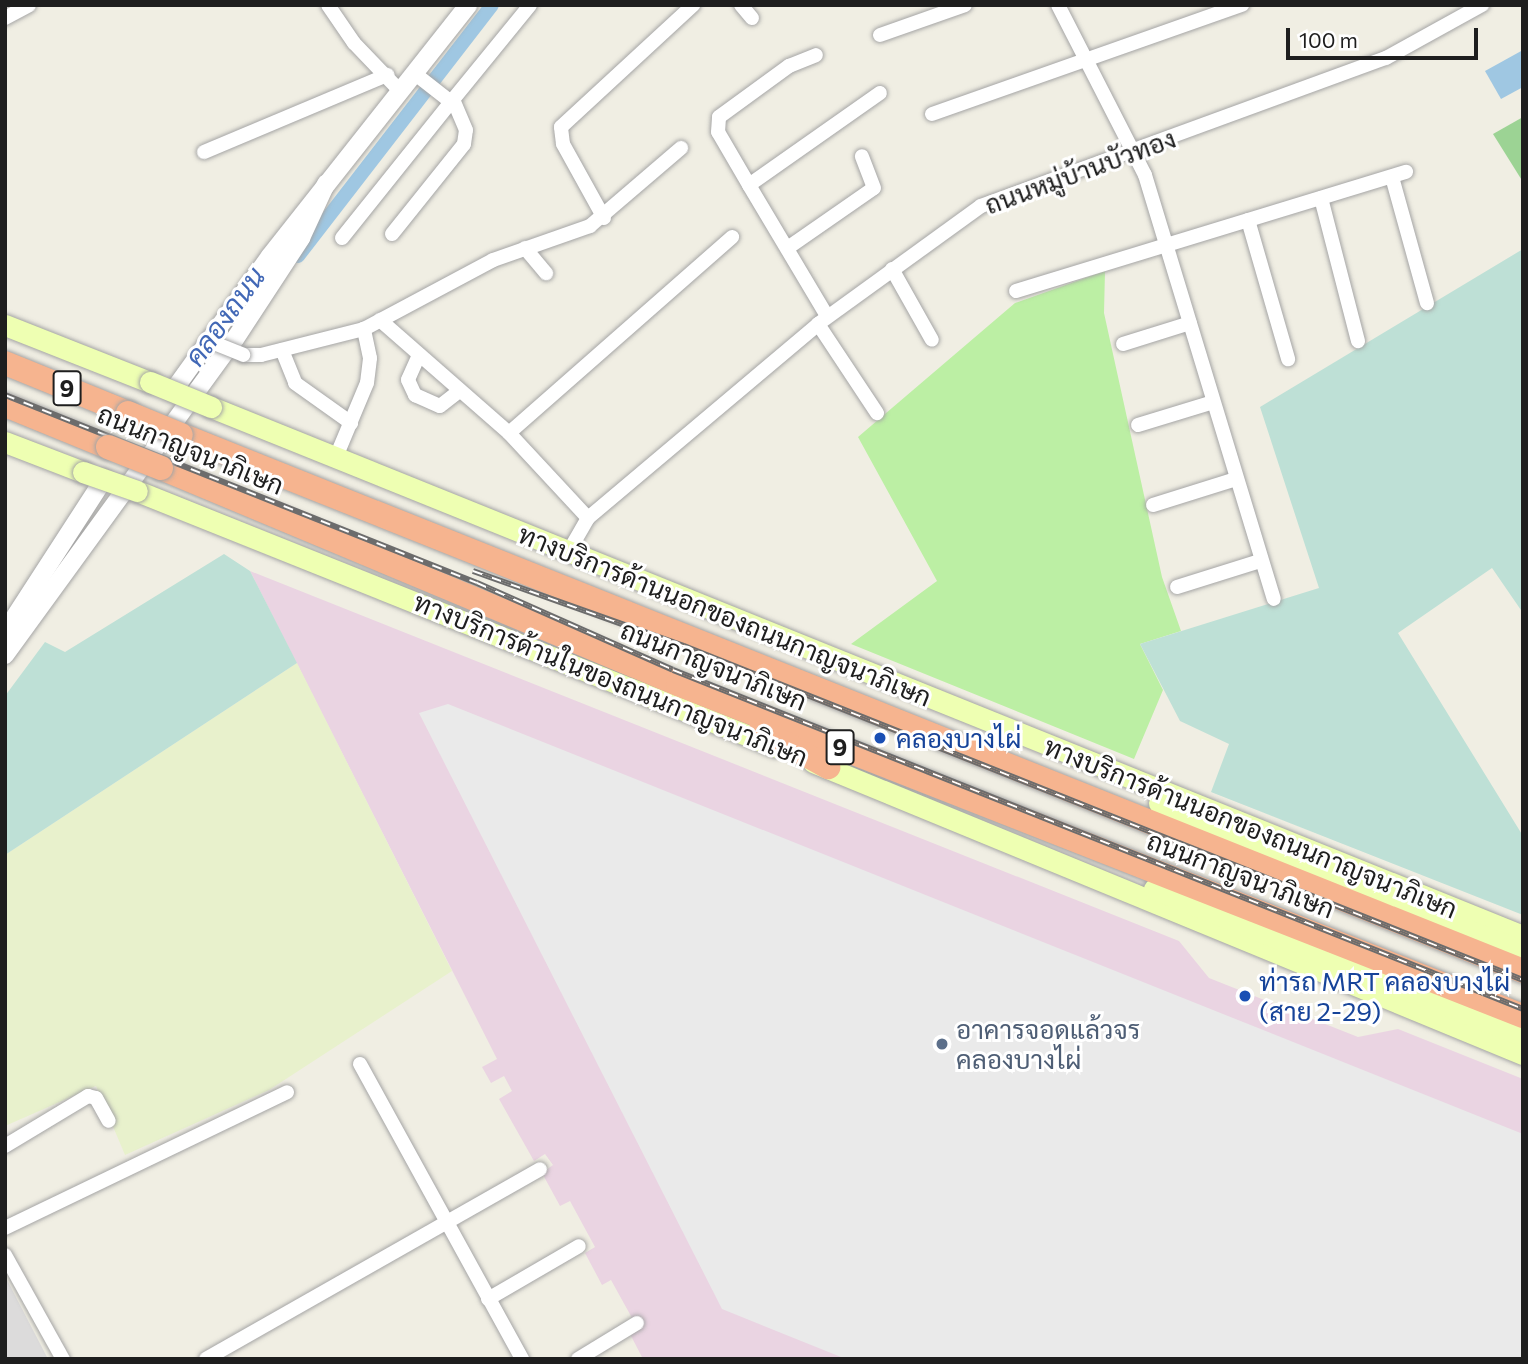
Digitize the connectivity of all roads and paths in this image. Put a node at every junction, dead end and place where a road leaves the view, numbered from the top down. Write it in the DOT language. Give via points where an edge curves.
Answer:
graph roads {
  1 [pos="29,5"];
  2 [pos="328,5"];
  3 [pos="468,5"];
  4 [pos="530,5"];
  5 [pos="693,5"];
  6 [pos="741,5"];
  7 [pos="965,5"];
  8 [pos="1058,5"];
  9 [pos="1242,5"];
  10 [pos="1482,5"];
  11 [pos="5,18"];
  12 [pos="752,18"];
  13 [pos="880,35"];
  14 [pos="816,55"];
  15 [pos="1088,61"];
  16 [pos="387,75"];
  17 [pos="420,77"];
  18 [pos="400,91"];
  19 [pos="880,93"];
  20 [pos="452,101"];
  21 [pos="932,114"];
  22 [pos="681,148"];
  23 [pos="1132,151"];
  24 [pos="204,152"];
  25 [pos="862,156"];
  26 [pos="326,184"];
  27 [pos="749,185"];
  28 [pos="1321,198"];
  29 [pos="604,218"];
  30 [pos="1248,220"];
  31 [pos="392,234"];
  32 [pos="732,237"];
  33 [pos="342,238"];
  34 [pos="1166,245"];
  35 [pos="789,247"];
  36 [pos="525,248"];
  37 [pos="892,269"];
  38 [pos="545,273"];
  39 [pos="1016,291"];
  40 [pos="1427,303"];
  41 [pos="380,320"];
  42 [pos="823,320"];
  43 [pos="1190,323"];
  44 [pos="5,325"];
  45 [pos="364,329"];
  46 [pos="933,340"];
  47 [pos="209,341"];
  48 [pos="1358,341"];
  49 [pos="1123,344"];
  50 [pos="282,350"];
  51 [pos="419,355"];
  52 [pos="1288,359"];
  53 [pos="5,363"];
  54 [pos="173,391"];
  55 [pos="459,391"];
  56 [pos="1213,402"];
  57 [pos="5,405"];
  58 [pos="877,413"];
  59 [pos="351,423"];
  60 [pos="1138,425"];
  61 [pos="509,433"];
  62 [pos="5,442"];
  63 [pos="336,457"];
  64 [pos="104,479"];
  65 [pos="1236,479"];
  66 [pos="1153,505"];
  67 [pos="587,518"];
  68 [pos="569,551"];
  69 [pos="1260,561"];
  70 [pos="1177,587"];
  71 [pos="1274,599"];
  72 [pos="5,632"];
  73 [pos="5,655"];
  74 [pos="678,684"];
  75 [pos="1037,742"];
  76 [pos="828,767"];
  77 [pos="994,835"];
  78 [pos="1523,936"];
  79 [pos="1523,951"];
  80 [pos="1523,971"];
  81 [pos="1523,1016"];
  82 [pos="1523,1036"];
  83 [pos="1523,1054"];
  84 [pos="360,1064"];
  85 [pos="287,1092"];
  86 [pos="108,1121"];
  87 [pos="5,1146"];
  88 [pos="540,1169"];
  89 [pos="446,1224"];
  90 [pos="5,1228"];
  91 [pos="579,1246"];
  92 [pos="5,1255"];
  93 [pos="488,1299"];
  94 [pos="638,1323"];
  95 [pos="63,1359"];
  96 [pos="206,1359"];
  97 [pos="522,1359"];
  98 [pos="578,1359"];
  1 -- 11 [label="street"];
  2 -- 16 [label="street" via="354,43"];
  3 -- 17 [label="street"];
  4 -- 20 [label="street"];
  5 -- 29 [label="street" via="561,127 563,144"];
  6 -- 12 [label="street"];
  7 -- 13 [label="street"];
  8 -- 15 [label="street"];
  9 -- 15 [label="street"];
  10 -- 23 [label="street, ถนนหมู่บ้านบัวทอง" via="1386,58"];
  14 -- 27 [label="street" via="789,66 719,117 718,132"];
  15 -- 21 [label="street"];
  15 -- 23 [label="street"];
  16 -- 18 [label="street"];
  16 -- 24 [label="street"];
  17 -- 18 [label="street"];
  17 -- 20 [label="street"];
  18 -- 26 [label="street"];
  19 -- 27 [label="street"];
  20 -- 31 [label="street" via="466,130 464,144"];
  20 -- 33 [label="street"];
  22 -- 29 [label="street"];
  23 -- 34 [label="street" via="1146,175"];
  23 -- 37 [label="street, ถนนหมู่บ้านบัวทอง" via="981,206"];
  25 -- 35 [label="street" via="874,188"];
  26 -- 47 [label="street"];
  26 -- 73 [label="street" via="301,238 235,339"];
  27 -- 35 [label="street"];
  28 -- 30 [label="street"];
  28 -- 40 [label="street" via="1399,174"];
  28 -- 48 [label="street"];
  29 -- 36 [label="street"];
  30 -- 34 [label="street"];
  30 -- 52 [label="street"];
  32 -- 61 [label="street"];
  34 -- 39 [label="street"];
  34 -- 43 [label="street"];
  35 -- 42 [label="street"];
  36 -- 38 [label="street"];
  36 -- 41 [label="street"];
  37 -- 42 [label="street, ถนนหมู่บ้านบัวทอง"];
  37 -- 46 [label="street"];
  41 -- 45 [label="street"];
  41 -- 51 [label="street"];
  42 -- 58 [label="street"];
  42 -- 67 [label="street, ถนนหมู่บ้านบัวทอง"];
  43 -- 49 [label="street"];
  43 -- 56 [label="street"];
  44 -- 54 [label="main road, ทางบริการด้านนอกของถนนกาญจนาภิเษก, bridge"];
  45 -- 50 [label="street"];
  45 -- 59 [label="street" via="370,369"];
  47 -- 50 [label="street, bridge" via="243,355"];
  47 -- 54 [label="street"];
  50 -- 59 [label="street" via="295,383"];
  51 -- 55 [label="street"];
  51 -- 55 [label="street" via="408,380 415,395 440,406"];
  53 -- 80 [label="highway, ถนนกาญจนาภิเษก / 9, bridge"];
  54 -- 63 [label="main road, ทางบริการด้านนอกของถนนกาญจนาภิเษก, bridge"];
  55 -- 61 [label="street"];
  56 -- 60 [label="street"];
  56 -- 65 [label="street"];
  57 -- 74 [label="highway, ถนนกาญจนาภิเษก / 9, bridge"];
  59 -- 63 [label="street"];
  61 -- 67 [label="street"];
  62 -- 64 [label="main road, ทางบริการด้านในของถนนกาญจนาภิเษก, bridge"];
  63 -- 68 [label="main road, ทางบริการด้านนอกของถนนกาญจนาภิเษก"];
  64 -- 72 [label="street"];
  64 -- 76 [label="main road, ทางบริการด้านในของถนนกาญจนาภิเษก, bridge"];
  65 -- 66 [label="street"];
  65 -- 69 [label="street"];
  67 -- 68 [label="street, ถนนหมู่บ้านบัวทอง"];
  68 -- 75 [label="main road, ทางบริการด้านนอกของถนนกาญจนาภิเษก"];
  69 -- 70 [label="street"];
  69 -- 71 [label="street"];
  74 -- 76 [label="highway"];
  74 -- 81 [label="highway, ถนนกาญจนาภิเษก / 9"];
  75 -- 78 [label="main road, ทางบริการด้านนอกของถนนกาญจนาภิเษก"];
  75 -- 79 [label="main road" via="1218,833"];
  76 -- 77 [label="main road, ทางบริการด้านในของถนนกาญจนาภิเษก"];
  77 -- 82 [label="main road" via="1187,901"];
  77 -- 83 [label="main road, ทางบริการด้านในของถนนกาญจนาภิเษก"];
  84 -- 89 [label="street"];
  85 -- 90 [label="street"];
  86 -- 87 [label="street" via="96,1098 88,1096"];
  88 -- 89 [label="street"];
  89 -- 93 [label="street"];
  89 -- 96 [label="street"];
  91 -- 93 [label="street"];
  92 -- 95 [label="street"];
  93 -- 97 [label="street"];
  94 -- 98 [label="street"];
}
